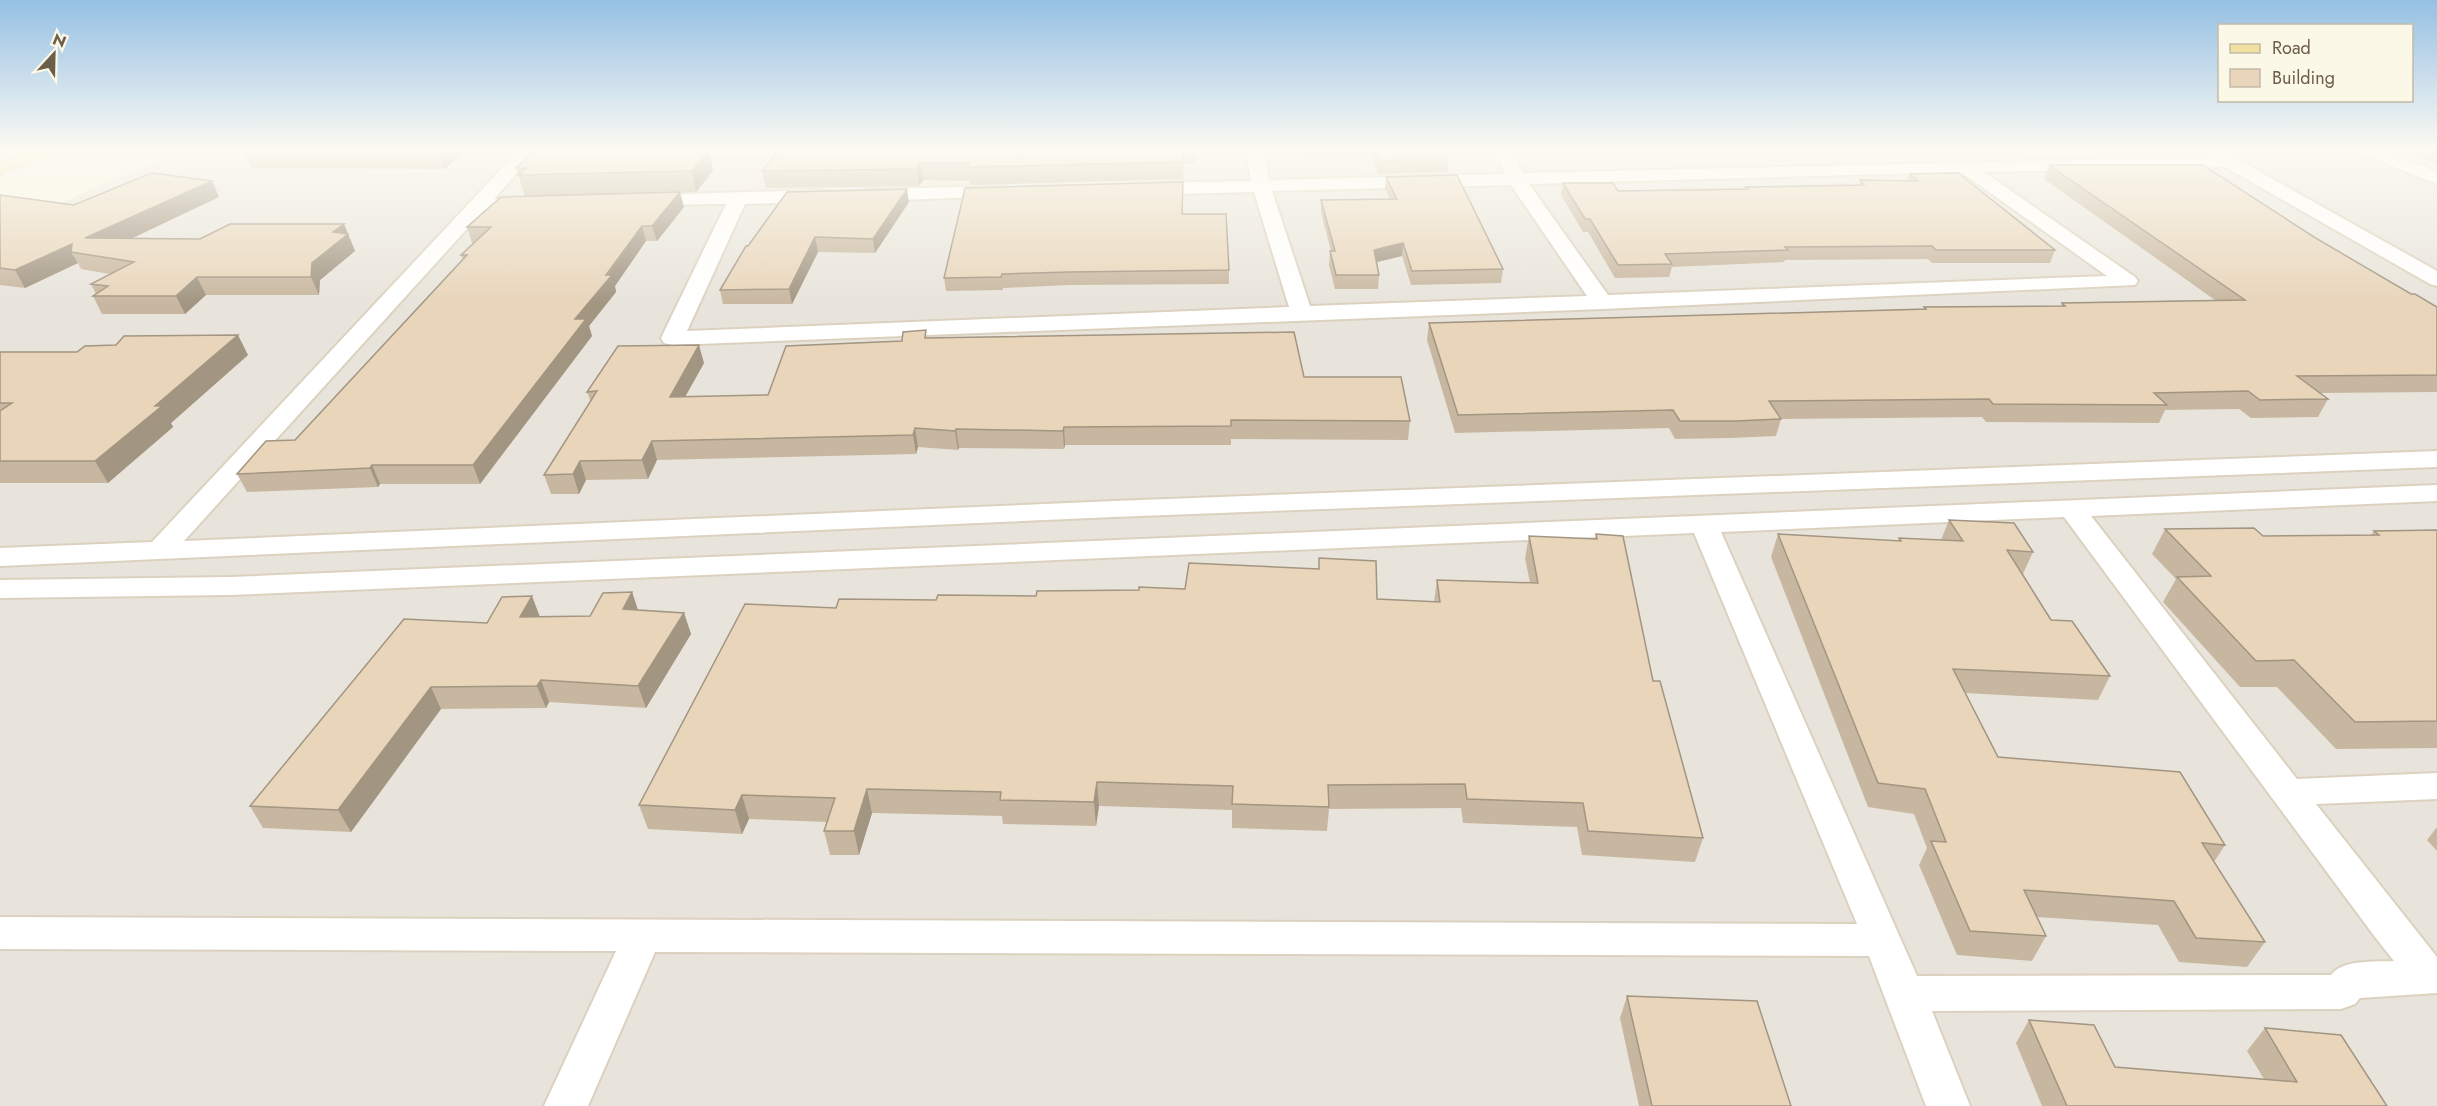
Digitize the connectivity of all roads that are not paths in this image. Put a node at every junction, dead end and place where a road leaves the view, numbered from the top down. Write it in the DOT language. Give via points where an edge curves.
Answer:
graph roads {
  1 [pos="483,202"];
  2 [pos="736,202"];
  3 [pos="1266,202"];
  4 [pos="1532,202"];
  5 [pos="2014,202"];
  6 [pos="2300,202"];
  7 [pos="550,203"];
  8 [pos="479,205"];
  9 [pos="2436,278"];
  10 [pos="1603,303"];
  11 [pos="1302,314"];
  12 [pos="2437,459"];
  13 [pos="2437,493"];
  14 [pos="2072,509"];
  15 [pos="1704,524"];
  16 [pos="158,552"];
  17 [pos="0,557"];
  18 [pos="0,589"];
  19 [pos="2437,786"];
  20 [pos="2288,792"];
  21 [pos="0,933"];
  22 [pos="643,935"];
  23 [pos="1883,940"];
  24 [pos="2433,975"];
  25 [pos="1904,994"];
  26 [pos="566,1106"];
  27 [pos="1948,1106"];
  1 -- 8 [label="street"];
  2 -- 11 [label="street" via="672,338"];
  3 -- 11 [label="street"];
  4 -- 10 [label="street"];
  5 -- 10 [label="street" via="2128,281"];
  6 -- 9 [label="street"];
  7 -- 8 [label="street"];
  8 -- 16 [label="street"];
  10 -- 11 [label="street"];
  12 -- 16 [label="street" via="1102,510"];
  13 -- 14 [label="street"];
  14 -- 15 [label="street"];
  14 -- 20 [label="street"];
  15 -- 18 [label="street" via="230,586"];
  15 -- 23 [label="street"];
  16 -- 17 [label="street"];
  19 -- 20 [label="street"];
  20 -- 24 [label="street"];
  21 -- 22 [label="street"];
  22 -- 23 [label="street"];
  22 -- 26 [label="street"];
  23 -- 25 [label="street"];
  24 -- 25 [label="street" via="2349,982 2341,992"];
  25 -- 27 [label="street"];
}
